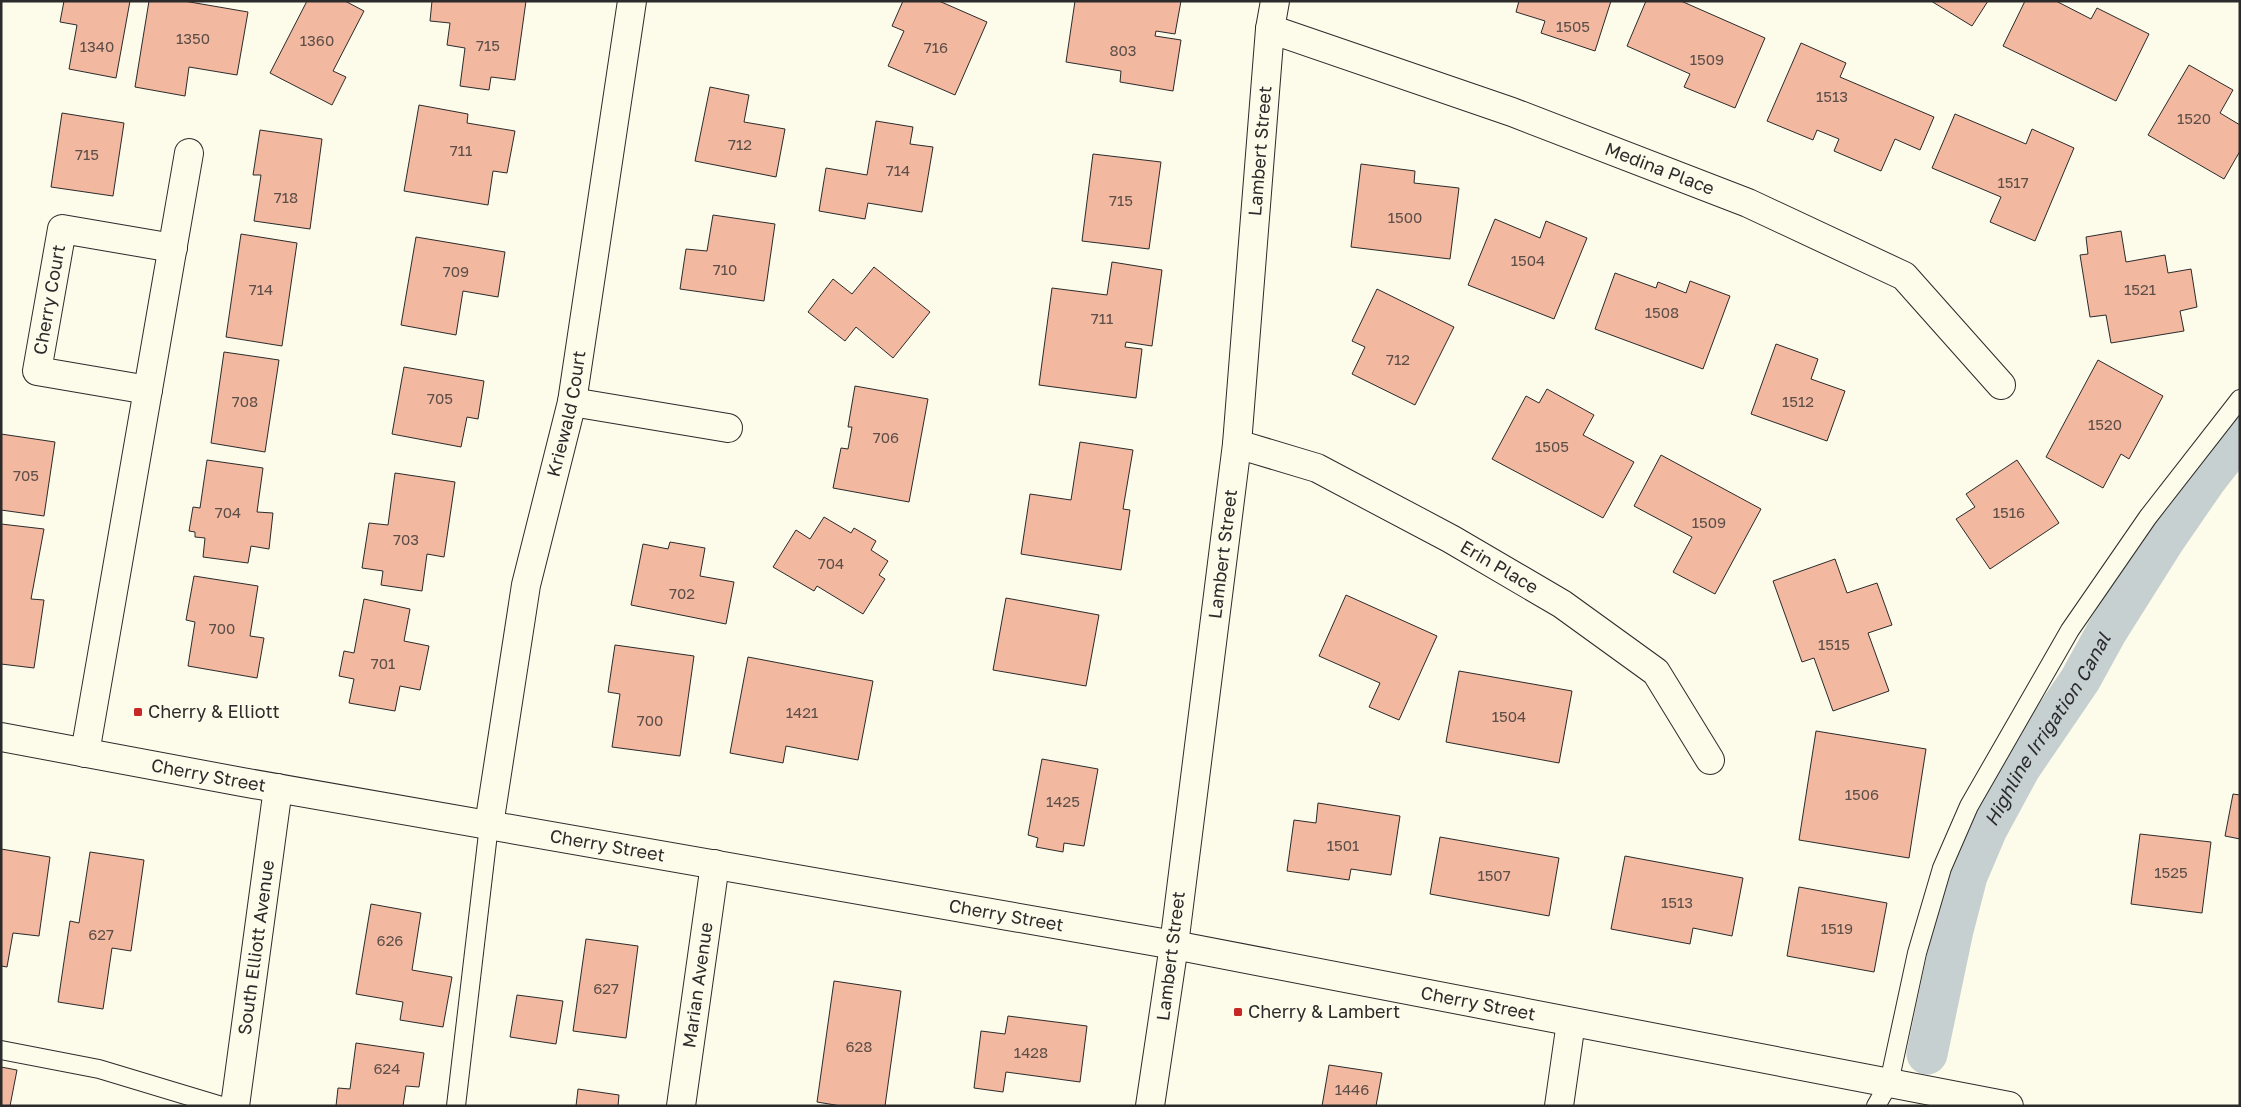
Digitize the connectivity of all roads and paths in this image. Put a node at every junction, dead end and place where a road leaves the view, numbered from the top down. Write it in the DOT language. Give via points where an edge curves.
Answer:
graph roads {
  1 [pos="632,1"];
  2 [pos="1275,1"];
  3 [pos="1270,29"];
  4 [pos="189,153"];
  5 [pos="173,248"];
  6 [pos="2001,385"];
  7 [pos="148,390"];
  8 [pos="2240,399"];
  9 [pos="572,402"];
  10 [pos="728,428"];
  11 [pos="1237,444"];
  12 [pos="1,737"];
  13 [pos="86,753"];
  14 [pos="1710,760"];
  15 [pos="278,788"];
  16 [pos="489,825"];
  17 [pos="715,864"];
  18 [pos="1174,945"];
  19 [pos="1571,1022"];
  20 [pos="1,1050"];
  21 [pos="1883,1094"];
  22 [pos="222,1106"];
  23 [pos="235,1106"];
  24 [pos="456,1106"];
  25 [pos="681,1106"];
  26 [pos="1150,1106"];
  27 [pos="1559,1106"];
  28 [pos="2009,1106"];
  1 -- 9 [label="street, Kriewald Court"];
  2 -- 3 [label="street, Lambert Street"];
  3 -- 6 [label="street, Medina Place" via="1512,112 1730,196 1904,276"];
  3 -- 11 [label="street, Lambert Street"];
  4 -- 5 [label="street"];
  5 -- 7 [label="street"];
  5 -- 7 [label="street, Cherry Court" via="62,229 37,371"];
  7 -- 13 [label="street"];
  8 -- 21 [label="lane" via="2148,517 2075,622 1969,806 1942,868 1924,926"];
  9 -- 10 [label="street"];
  9 -- 16 [label="street, Kriewald Court" via="526,585"];
  11 -- 14 [label="street, Erin Place" via="1317,468 1451,539 1562,604 1656,672"];
  11 -- 18 [label="street, Lambert Street"];
  12 -- 13 [label="street, Cherry Street"];
  13 -- 15 [label="street, Cherry Street"];
  15 -- 16 [label="street, Cherry Street"];
  15 -- 23 [label="street, South Elliott Avenue"];
  16 -- 17 [label="street, Cherry Street"];
  16 -- 24 [label="lane"];
  17 -- 18 [label="street, Cherry Street"];
  17 -- 25 [label="street, Marian Avenue"];
  18 -- 19 [label="street, Cherry Street"];
  18 -- 26 [label="street, Lambert Street"];
  19 -- 21 [label="street, Cherry Street"];
  19 -- 27 [label="street"];
  20 -- 22 [label="lane" via="99,1069"];
  21 -- 28 [label="street, Cherry Street"];
}
